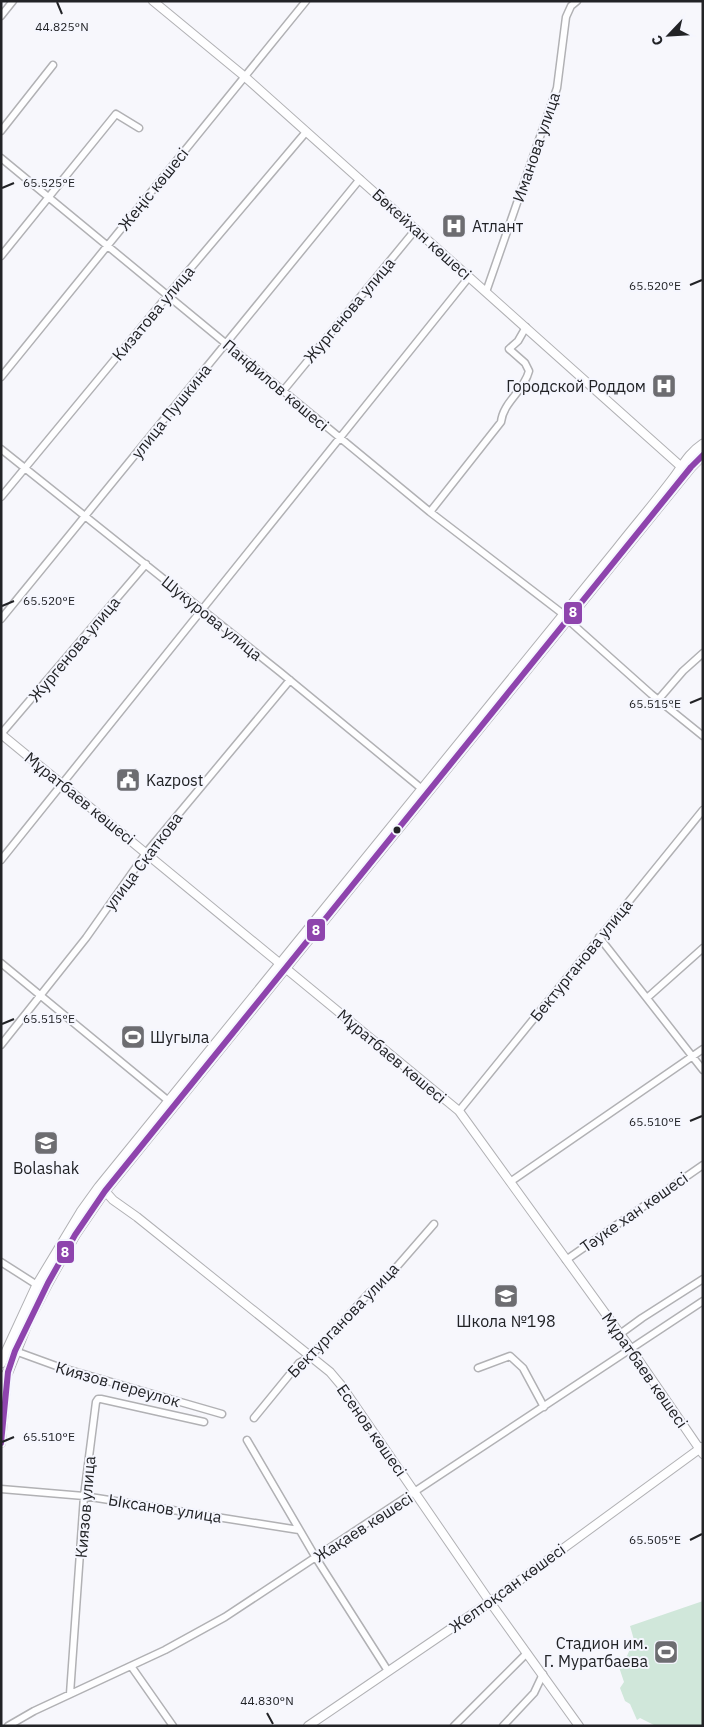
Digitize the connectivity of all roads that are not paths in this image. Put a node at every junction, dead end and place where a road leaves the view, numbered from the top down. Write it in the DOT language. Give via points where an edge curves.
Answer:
graph roads {
  1 [pos="14,1"];
  2 [pos="153,1"];
  3 [pos="306,1"];
  4 [pos="577,1"];
  5 [pos="1,16"];
  6 [pos="53,65"];
  7 [pos="244,76"];
  8 [pos="139,128"];
  9 [pos="1,131"];
  10 [pos="306,132"];
  11 [pos="1,158"];
  12 [pos="360,179"];
  13 [pos="50,198"];
  14 [pos="416,229"];
  15 [pos="108,246"];
  16 [pos="1,256"];
  17 [pos="469,277"];
  18 [pos="486,292"];
  19 [pos="168,295"];
  20 [pos="526,327"];
  21 [pos="226,343"];
  22 [pos="1,377"];
  23 [pos="283,391"];
  24 [pos="340,438"];
  25 [pos="703,444"];
  26 [pos="1,449"];
  27 [pos="703,455"];
  28 [pos="25,468"];
  29 [pos="684,469"];
  30 [pos="1,497"];
  31 [pos="430,512"];
  32 [pos="85,516"];
  33 [pos="146,564"];
  34 [pos="202,610"];
  35 [pos="565,617"];
  36 [pos="1,619"];
  37 [pos="703,653"];
  38 [pos="290,680"];
  39 [pos="658,700"];
  40 [pos="1,734"];
  41 [pos="703,736"];
  42 [pos="63,783"];
  43 [pos="422,788"];
  44 [pos="703,810"];
  45 [pos="146,853"];
  46 [pos="1,860"];
  47 [pos="599,937"];
  48 [pos="703,948"];
  49 [pos="1,963"];
  50 [pos="283,965"];
  51 [pos="41,995"];
  52 [pos="647,998"];
  53 [pos="1,1046"];
  54 [pos="703,1049"];
  55 [pos="693,1056"];
  56 [pos="703,1070"];
  57 [pos="171,1103"];
  58 [pos="458,1111"];
  59 [pos="703,1165"];
  60 [pos="510,1182"];
  61 [pos="102,1189"];
  62 [pos="434,1224"];
  63 [pos="566,1260"];
  64 [pos="1,1262"];
  65 [pos="703,1279"];
  66 [pos="42,1283"];
  67 [pos="703,1301"];
  68 [pos="620,1334"];
  69 [pos="631,1349"];
  70 [pos="15,1351"];
  71 [pos="310,1356"];
  72 [pos="1,1363"];
  73 [pos="478,1368"];
  74 [pos="8,1372"];
  75 [pos="1,1382"];
  76 [pos="544,1407"];
  77 [pos="222,1414"];
  78 [pos="254,1418"];
  79 [pos="204,1422"];
  80 [pos="247,1440"];
  81 [pos="1,1443"];
  82 [pos="702,1449"];
  83 [pos="1,1489"];
  84 [pos="415,1493"];
  85 [pos="84,1496"];
  86 [pos="299,1530"];
  87 [pos="316,1558"];
  88 [pos="490,1602"];
  89 [pos="527,1654"];
  90 [pos="131,1666"];
  91 [pos="388,1671"];
  92 [pos="543,1674"];
  93 [pos="70,1694"];
  94 [pos="8,1726"];
  95 [pos="173,1726"];
  96 [pos="308,1726"];
  97 [pos="454,1726"];
  98 [pos="503,1726"];
  99 [pos="579,1726"];
  1 -- 5 [label="street"];
  2 -- 7 [label="street, Бөкейхан көшесі"];
  3 -- 7 [label="street, Жеңіс көшесі"];
  4 -- 18 [label="street, Иманова улица" via="566,17 557,88"];
  6 -- 9 [label="street"];
  7 -- 10 [label="street, Бөкейхан көшесі"];
  7 -- 15 [label="street, Жеңіс көшесі"];
  8 -- 13 [label="street" via="116,114"];
  10 -- 12 [label="street, Бөкейхан көшесі"];
  10 -- 19 [label="street, Кизатова улица"];
  11 -- 13 [label="street, Панфилов көшесі"];
  12 -- 14 [label="street, Бөкейхан көшесі"];
  12 -- 21 [label="street, улица Пушкина"];
  13 -- 15 [label="street, Панфилов көшесі"];
  13 -- 16 [label="street"];
  14 -- 17 [label="street, Бөкейхан көшесі"];
  14 -- 23 [label="street, Жургенова улица"];
  15 -- 19 [label="street, Панфилов көшесі"];
  15 -- 22 [label="street, Жеңіс көшесі"];
  17 -- 18 [label="street, Бөкейхан көшесі"];
  17 -- 24 [label="street"];
  18 -- 20 [label="street, Бөкейхан көшесі"];
  19 -- 21 [label="street, Панфилов көшесі"];
  19 -- 28 [label="street, Кизатова улица"];
  20 -- 29 [label="street, Бөкейхан көшесі"];
  20 -- 31 [label="street" via="518,341 509,348 525,363 529,371 527,380 502,411 501,422"];
  21 -- 23 [label="street, Панфилов көшесі"];
  21 -- 32 [label="street, улица Пушкина"];
  23 -- 24 [label="street, Панфилов көшесі"];
  24 -- 31 [label="street, Панфилов көшесі"];
  24 -- 34 [label="street"];
  25 -- 29 [label="main road" via="691,453"];
  26 -- 28 [label="street, Шукурова улица"];
  27 -- 29 [label="main road"];
  28 -- 30 [label="street, Кизатова улица"];
  28 -- 32 [label="street, Шукурова улица"];
  29 -- 35 [label="main road"];
  31 -- 35 [label="street, Панфилов көшесі"];
  32 -- 33 [label="street, Шукурова улица"];
  32 -- 36 [label="street, улица Пушкина"];
  33 -- 34 [label="street, Шукурова улица"];
  33 -- 40 [label="street, Жургенова улица"];
  34 -- 38 [label="street, Шукурова улица"];
  34 -- 42 [label="street"];
  35 -- 39 [label="street, Панфилов көшесі"];
  35 -- 43 [label="main road"];
  35 -- 50 [label="main road"];
  37 -- 39 [label="street"];
  38 -- 43 [label="street, Шукурова улица"];
  38 -- 45 [label="street, улица Скаткова"];
  39 -- 41 [label="street"];
  40 -- 42 [label="street, Мұратбаев көшесі"];
  42 -- 45 [label="street, Мұратбаев көшесі"];
  42 -- 46 [label="street"];
  43 -- 50 [label="main road"];
  44 -- 47 [label="street, Бектурганова улица"];
  45 -- 50 [label="street, Мұратбаев көшесі"];
  45 -- 51 [label="street, улица Скаткова"];
  47 -- 52 [label="street"];
  47 -- 58 [label="street, Бектурганова улица"];
  48 -- 52 [label="street"];
  49 -- 51 [label="street"];
  50 -- 57 [label="main road"];
  50 -- 58 [label="street, Мұратбаев көшесі"];
  51 -- 53 [label="street, улица Скаткова"];
  51 -- 57 [label="street"];
  52 -- 55 [label="street"];
  54 -- 55 [label="street"];
  55 -- 56 [label="street"];
  55 -- 60 [label="street"];
  57 -- 61 [label="main road"];
  58 -- 60 [label="street, Мұратбаев көшесі"];
  59 -- 63 [label="street, Тәуке хан көшесі"];
  60 -- 63 [label="street, Мұратбаев көшесі"];
  61 -- 66 [label="main road" via="76,1235"];
  61 -- 71 [label="street, Есенов көшесі"];
  62 -- 71 [label="street, Бектурганова улица" via="380,1286 370,1292"];
  63 -- 68 [label="street, Мұратбаев көшесі"];
  64 -- 66 [label="street"];
  65 -- 68 [label="street"];
  66 -- 70 [label="main road"];
  66 -- 72 [label="main road"];
  67 -- 69 [label="street, Жақаев көшесі"];
  68 -- 69 [label="street, Мұратбаев көшесі"];
  69 -- 76 [label="street, Жақаев көшесі"];
  69 -- 82 [label="street, Мұратбаев көшесі"];
  70 -- 74 [label="main road"];
  70 -- 77 [label="street, Киязов переулок"];
  71 -- 78 [label="street, Бектурганова улица" via="299,1363"];
  71 -- 84 [label="street, Есенов көшесі" via="341,1385"];
  73 -- 76 [label="street" via="510,1356 523,1368"];
  74 -- 75 [label="main road"];
  74 -- 81 [label="street"];
  76 -- 84 [label="street, Жақаев көшесі"];
  79 -- 85 [label="street, Киязов улица" via="98,1399"];
  80 -- 86 [label="street"];
  82 -- 88 [label="street, Желтоқсан көшесі"];
  83 -- 85 [label="street, Ыксанов улица"];
  84 -- 87 [label="street, Жақаев көшесі"];
  84 -- 88 [label="street, Есенов көшесі"];
  85 -- 86 [label="street, Ыксанов улица"];
  85 -- 93 [label="street, Киязов улица"];
  86 -- 87 [label="street"];
  87 -- 90 [label="street, Жақаев көшесі" via="225,1617"];
  87 -- 91 [label="street"];
  88 -- 89 [label="street, Есенов көшесі"];
  88 -- 91 [label="street, Желтоқсан көшесі"];
  89 -- 92 [label="street, Есенов көшесі"];
  89 -- 97 [label="street"];
  90 -- 93 [label="street, Жақаев көшесі"];
  90 -- 95 [label="street"];
  91 -- 96 [label="street, Желтоқсан көшесі"];
  92 -- 98 [label="street" via="534,1693"];
  92 -- 99 [label="street, Есенов көшесі"];
  93 -- 94 [label="street, Жақаев көшесі"];
}
